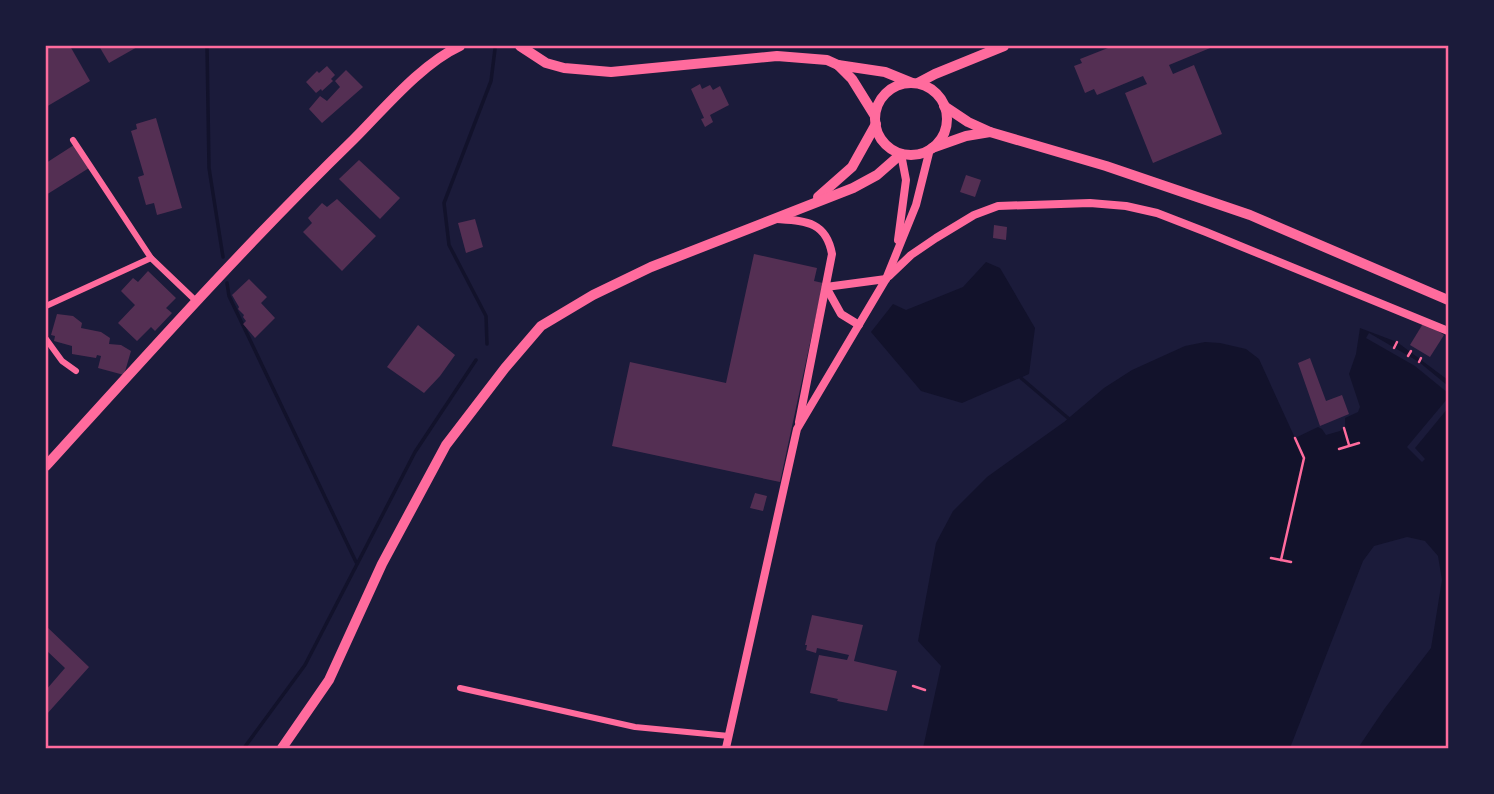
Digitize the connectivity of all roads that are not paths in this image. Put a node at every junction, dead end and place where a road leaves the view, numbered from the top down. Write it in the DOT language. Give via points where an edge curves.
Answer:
graph roads {
  1 [pos="460,46"];
  2 [pos="520,46"];
  3 [pos="1004,46"];
  4 [pos="838,65"];
  5 [pos="915,83"];
  6 [pos="944,106"];
  7 [pos="875,120"];
  8 [pos="990,132"];
  9 [pos="73,140"];
  10 [pos="930,149"];
  11 [pos="901,154"];
  12 [pos="808,206"];
  13 [pos="777,219"];
  14 [pos="896,250"];
  15 [pos="151,258"];
  16 [pos="886,279"];
  17 [pos="826,286"];
  18 [pos="1448,300"];
  19 [pos="196,301"];
  20 [pos="46,306"];
  21 [pos="859,325"];
  22 [pos="1448,331"];
  23 [pos="46,339"];
  24 [pos="76,371"];
  25 [pos="797,429"];
  26 [pos="46,466"];
  27 [pos="460,688"];
  28 [pos="729,736"];
  29 [pos="282,748"];
  30 [pos="726,748"];
  1 -- 19 [label="main road" via="415,79"];
  2 -- 4 [label="main road" via="546,63 611,72 778,56"];
  3 -- 5 [label="main road"];
  4 -- 5 [label="main road" via="885,72"];
  4 -- 7 [label="main road" via="852,79"];
  5 -- 6 [label="main road" via="934,92"];
  5 -- 7 [label="main road" via="901,84 883,96"];
  6 -- 8 [label="main road"];
  6 -- 10 [label="main road" via="945,130"];
  7 -- 11 [label="main road" via="884,142"];
  7 -- 12 [label="main road" via="852,167"];
  8 -- 10 [label="main road"];
  8 -- 18 [label="main road" via="1250,215"];
  9 -- 15 [label="street"];
  10 -- 11 [label="main road"];
  10 -- 14 [label="street" via="916,205"];
  11 -- 12 [label="main road" via="877,175"];
  11 -- 14 [label="street" via="906,180"];
  12 -- 13 [label="main road"];
  13 -- 17 [label="street" via="806,221 826,237 832,254"];
  13 -- 29 [label="main road" via="650,267 541,326 446,445 382,564 329,680"];
  14 -- 16 [label="street"];
  15 -- 19 [label="street"];
  15 -- 20 [label="street"];
  16 -- 17 [label="street"];
  16 -- 21 [label="street"];
  16 -- 22 [label="street" via="936,238 998,206 1126,206 1194,227"];
  17 -- 21 [label="street" via="841,314"];
  17 -- 25 [label="street"];
  19 -- 26 [label="main road"];
  21 -- 25 [label="street"];
  23 -- 24 [label="street"];
  25 -- 28 [label="street"];
  27 -- 28 [label="street" via="635,727"];
  28 -- 30 [label="street"];
}
